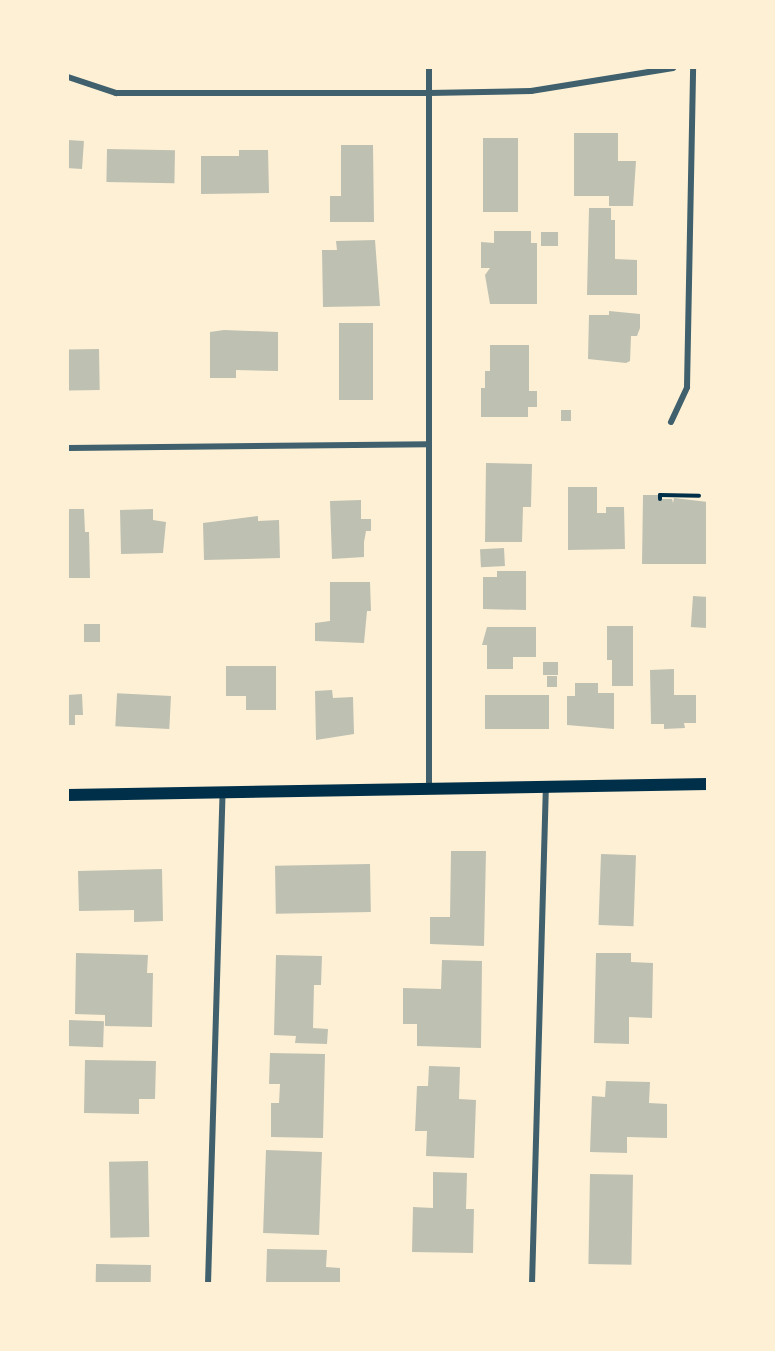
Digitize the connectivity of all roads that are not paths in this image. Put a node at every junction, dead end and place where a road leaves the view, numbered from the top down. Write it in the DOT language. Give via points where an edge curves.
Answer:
graph roads {
  1 [pos="429,68"];
  2 [pos="673,68"];
  3 [pos="693,68"];
  4 [pos="68,78"];
  5 [pos="429,93"];
  6 [pos="671,422"];
  7 [pos="429,444"];
  8 [pos="68,448"];
  9 [pos="708,784"];
  10 [pos="546,785"];
  11 [pos="429,787"];
  12 [pos="223,792"];
  13 [pos="68,795"];
  14 [pos="208,1284"];
  15 [pos="532,1284"];
  1 -- 5 [label="street"];
  2 -- 5 [label="street" via="531,90"];
  3 -- 6 [label="street" via="687,387"];
  4 -- 5 [label="street" via="116,93"];
  5 -- 7 [label="street"];
  7 -- 8 [label="street"];
  7 -- 11 [label="street"];
  9 -- 10 [label="main road"];
  10 -- 11 [label="main road"];
  10 -- 15 [label="street"];
  11 -- 12 [label="main road"];
  12 -- 13 [label="main road"];
  12 -- 14 [label="street"];
}
